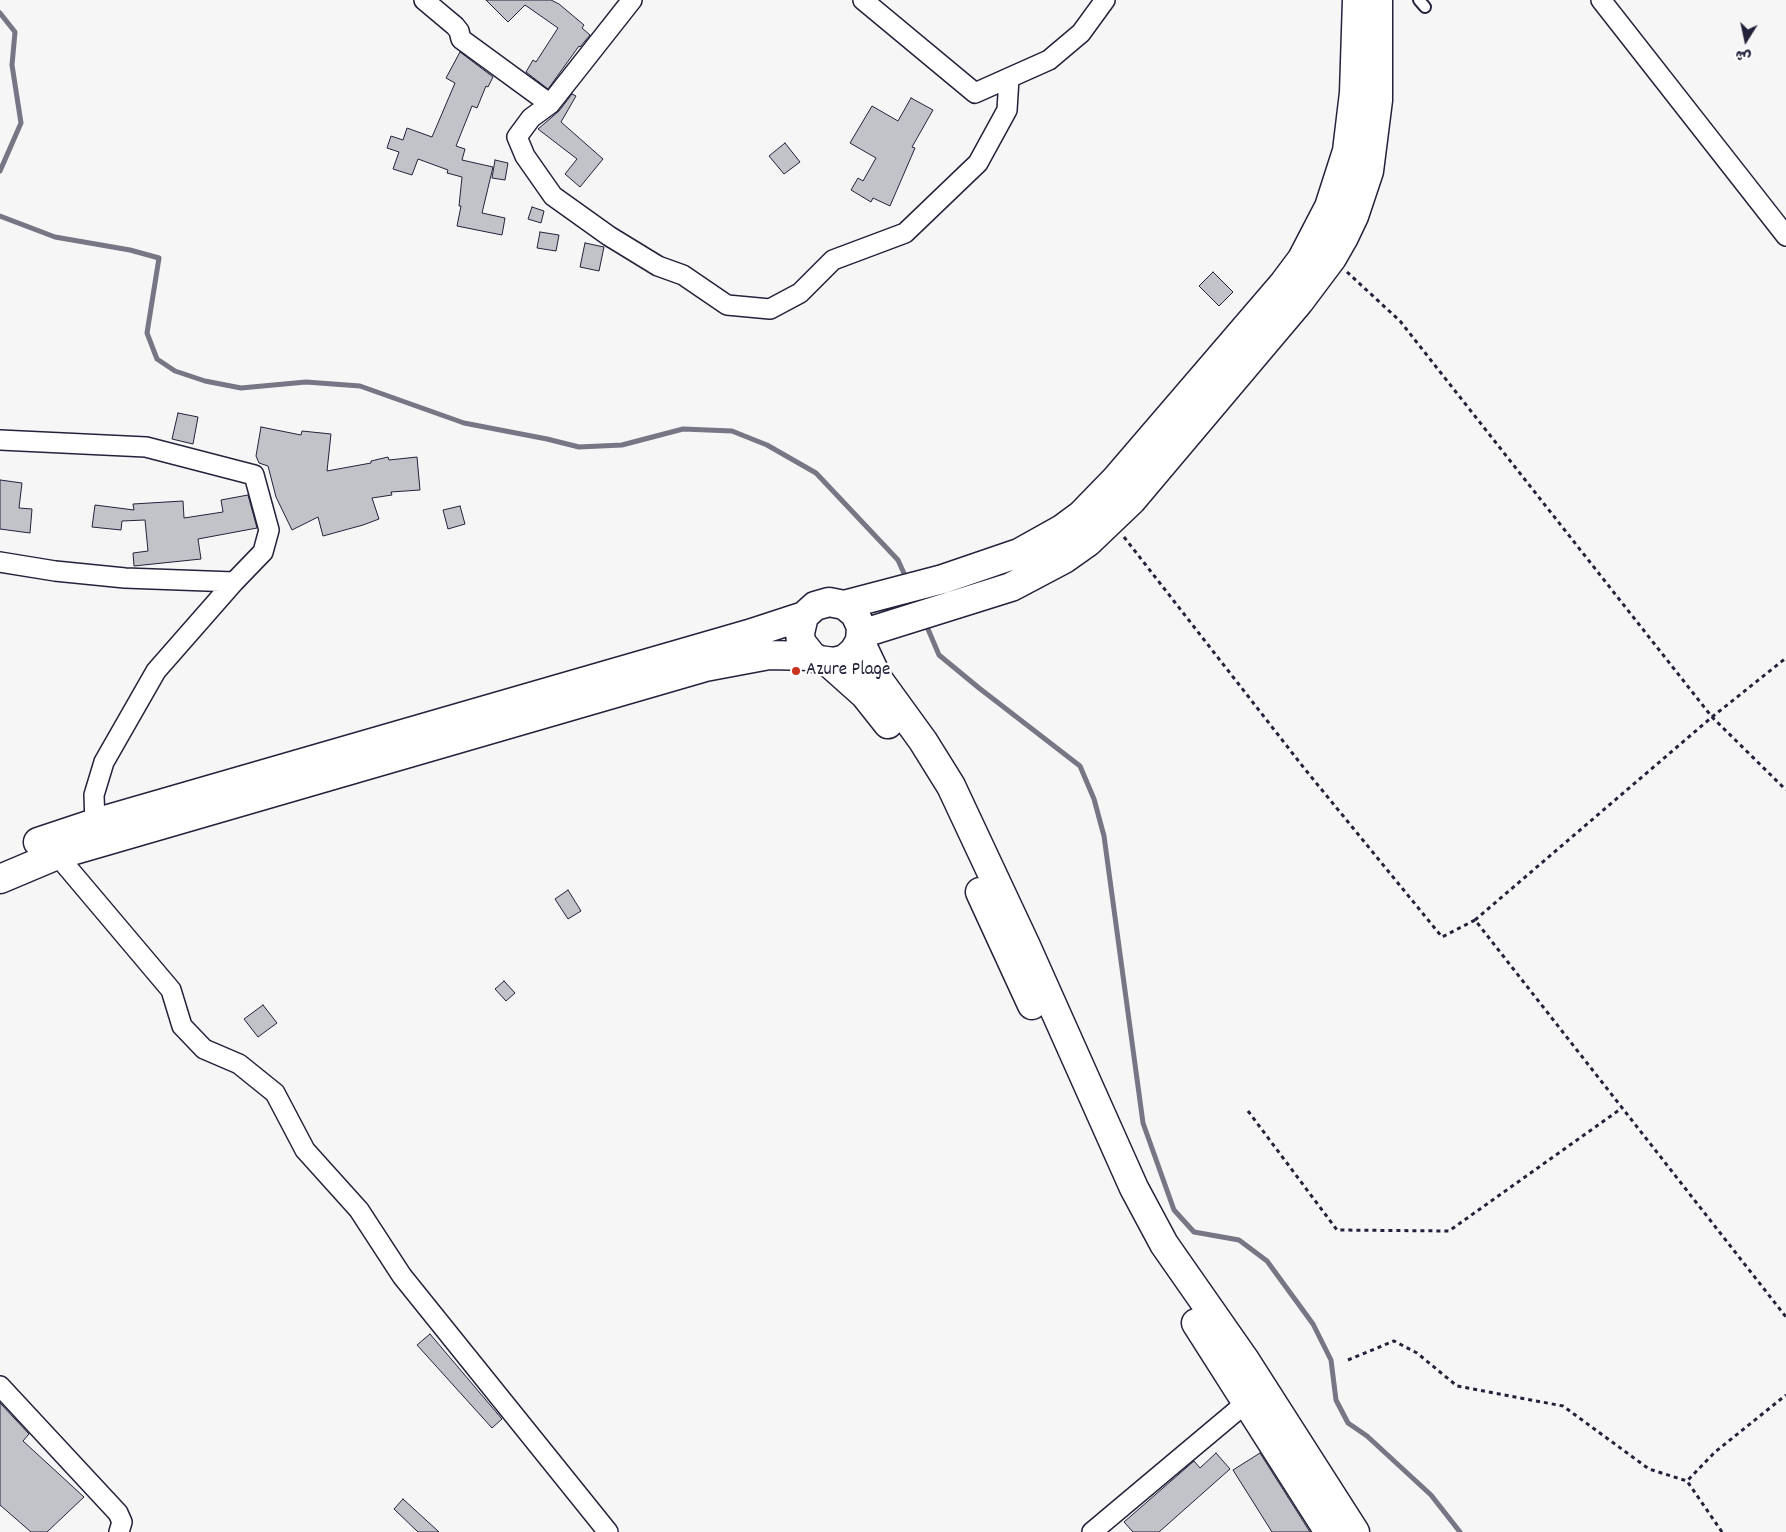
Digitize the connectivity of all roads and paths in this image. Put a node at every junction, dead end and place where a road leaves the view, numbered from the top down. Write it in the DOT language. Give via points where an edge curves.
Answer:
graph roads {
  1 [pos="424,0"];
  2 [pos="632,0"];
  3 [pos="863,0"];
  4 [pos="1104,0"];
  5 [pos="1357,0"];
  6 [pos="1378,0"];
  7 [pos="1600,0"];
  8 [pos="1008,78"];
  9 [pos="550,104"];
  10 [pos="1786,236"];
  11 [pos="1332,258"];
  12 [pos="0,440"];
  13 [pos="1110,522"];
  14 [pos="0,562"];
  15 [pos="234,582"];
  16 [pos="844,605"];
  17 [pos="804,616"];
  18 [pos="868,634"];
  19 [pos="1786,658"];
  20 [pos="820,659"];
  21 [pos="1712,717"];
  22 [pos="1786,790"];
  23 [pos="95,823"];
  24 [pos="58,854"];
  25 [pos="0,859"];
  26 [pos="0,879"];
  27 [pos="1475,920"];
  28 [pos="1622,1108"];
  29 [pos="1248,1112"];
  30 [pos="1786,1317"];
  31 [pos="1348,1360"];
  32 [pos="0,1386"];
  33 [pos="1786,1395"];
  34 [pos="1247,1402"];
  35 [pos="1687,1481"];
  36 [pos="119,1532"];
  37 [pos="608,1532"];
  38 [pos="1092,1532"];
  39 [pos="1329,1532"];
  40 [pos="1356,1532"];
  41 [pos="1722,1532"];
  1 -- 9 [label="street" via="455,26 461,39"];
  2 -- 9 [label="street"];
  3 -- 8 [label="street" via="975,93"];
  4 -- 8 [label="street" via="1081,33 1049,60"];
  5 -- 16 [label="main road" via="1354,93 1347,151 1329,207 1302,259 1284,283 1115,480 1081,515 1055,534 1019,553 943,579"];
  6 -- 11 [label="main road" via="1378,100 1373,147 1354,216"];
  7 -- 10 [label="street"];
  8 -- 9 [label="street" via="1007,110 978,163 905,233 833,260 800,293 770,310 728,305 683,275 658,266 609,236 552,196 525,156 517,137 531,118"];
  11 -- 13 [label="main road" via="1299,302"];
  11 -- 21 [label="path" via="1400,322"];
  12 -- 15 [label="street" via="146,447 254,475 270,530 263,552"];
  13 -- 18 [label="main road" via="1064,559 1011,587"];
  13 -- 27 [label="path" via="1442,937"];
  14 -- 15 [label="street" via="117,577"];
  15 -- 23 [label="street" via="156,671 104,762 94,795"];
  16 -- 17 [label="main road" via="822,603"];
  16 -- 18 [label="main road"];
  17 -- 20 [label="main road" via="800,633 806,650"];
  17 -- 23 [label="main road"];
  18 -- 20 [label="main road" via="850,656 840,661"];
  18 -- 40 [label="main road" via="874,674 951,786 1146,1211 1164,1244"];
  19 -- 21 [label="path"];
  20 -- 24 [label="main road" via="769,655 706,666"];
  20 -- 34 [label="main road" via="851,681 874,706 929,785 1140,1236"];
  21 -- 22 [label="path"];
  21 -- 27 [label="path"];
  23 -- 25 [label="main road"];
  24 -- 26 [label="main road"];
  24 -- 37 [label="street" via="171,990 182,1026 204,1049 240,1064 275,1093 305,1150 359,1210 408,1284"];
  27 -- 28 [label="path"];
  28 -- 29 [label="path" via="1449,1231 1337,1230"];
  28 -- 30 [label="path"];
  31 -- 35 [label="path" via="1394,1341 1418,1353 1457,1386 1563,1406 1649,1469"];
  32 -- 36 [label="street" via="118,1513 122,1522"];
  33 -- 35 [label="path" via="1715,1452"];
  34 -- 38 [label="street"];
  34 -- 39 [label="main road"];
  35 -- 41 [label="path"];
}
